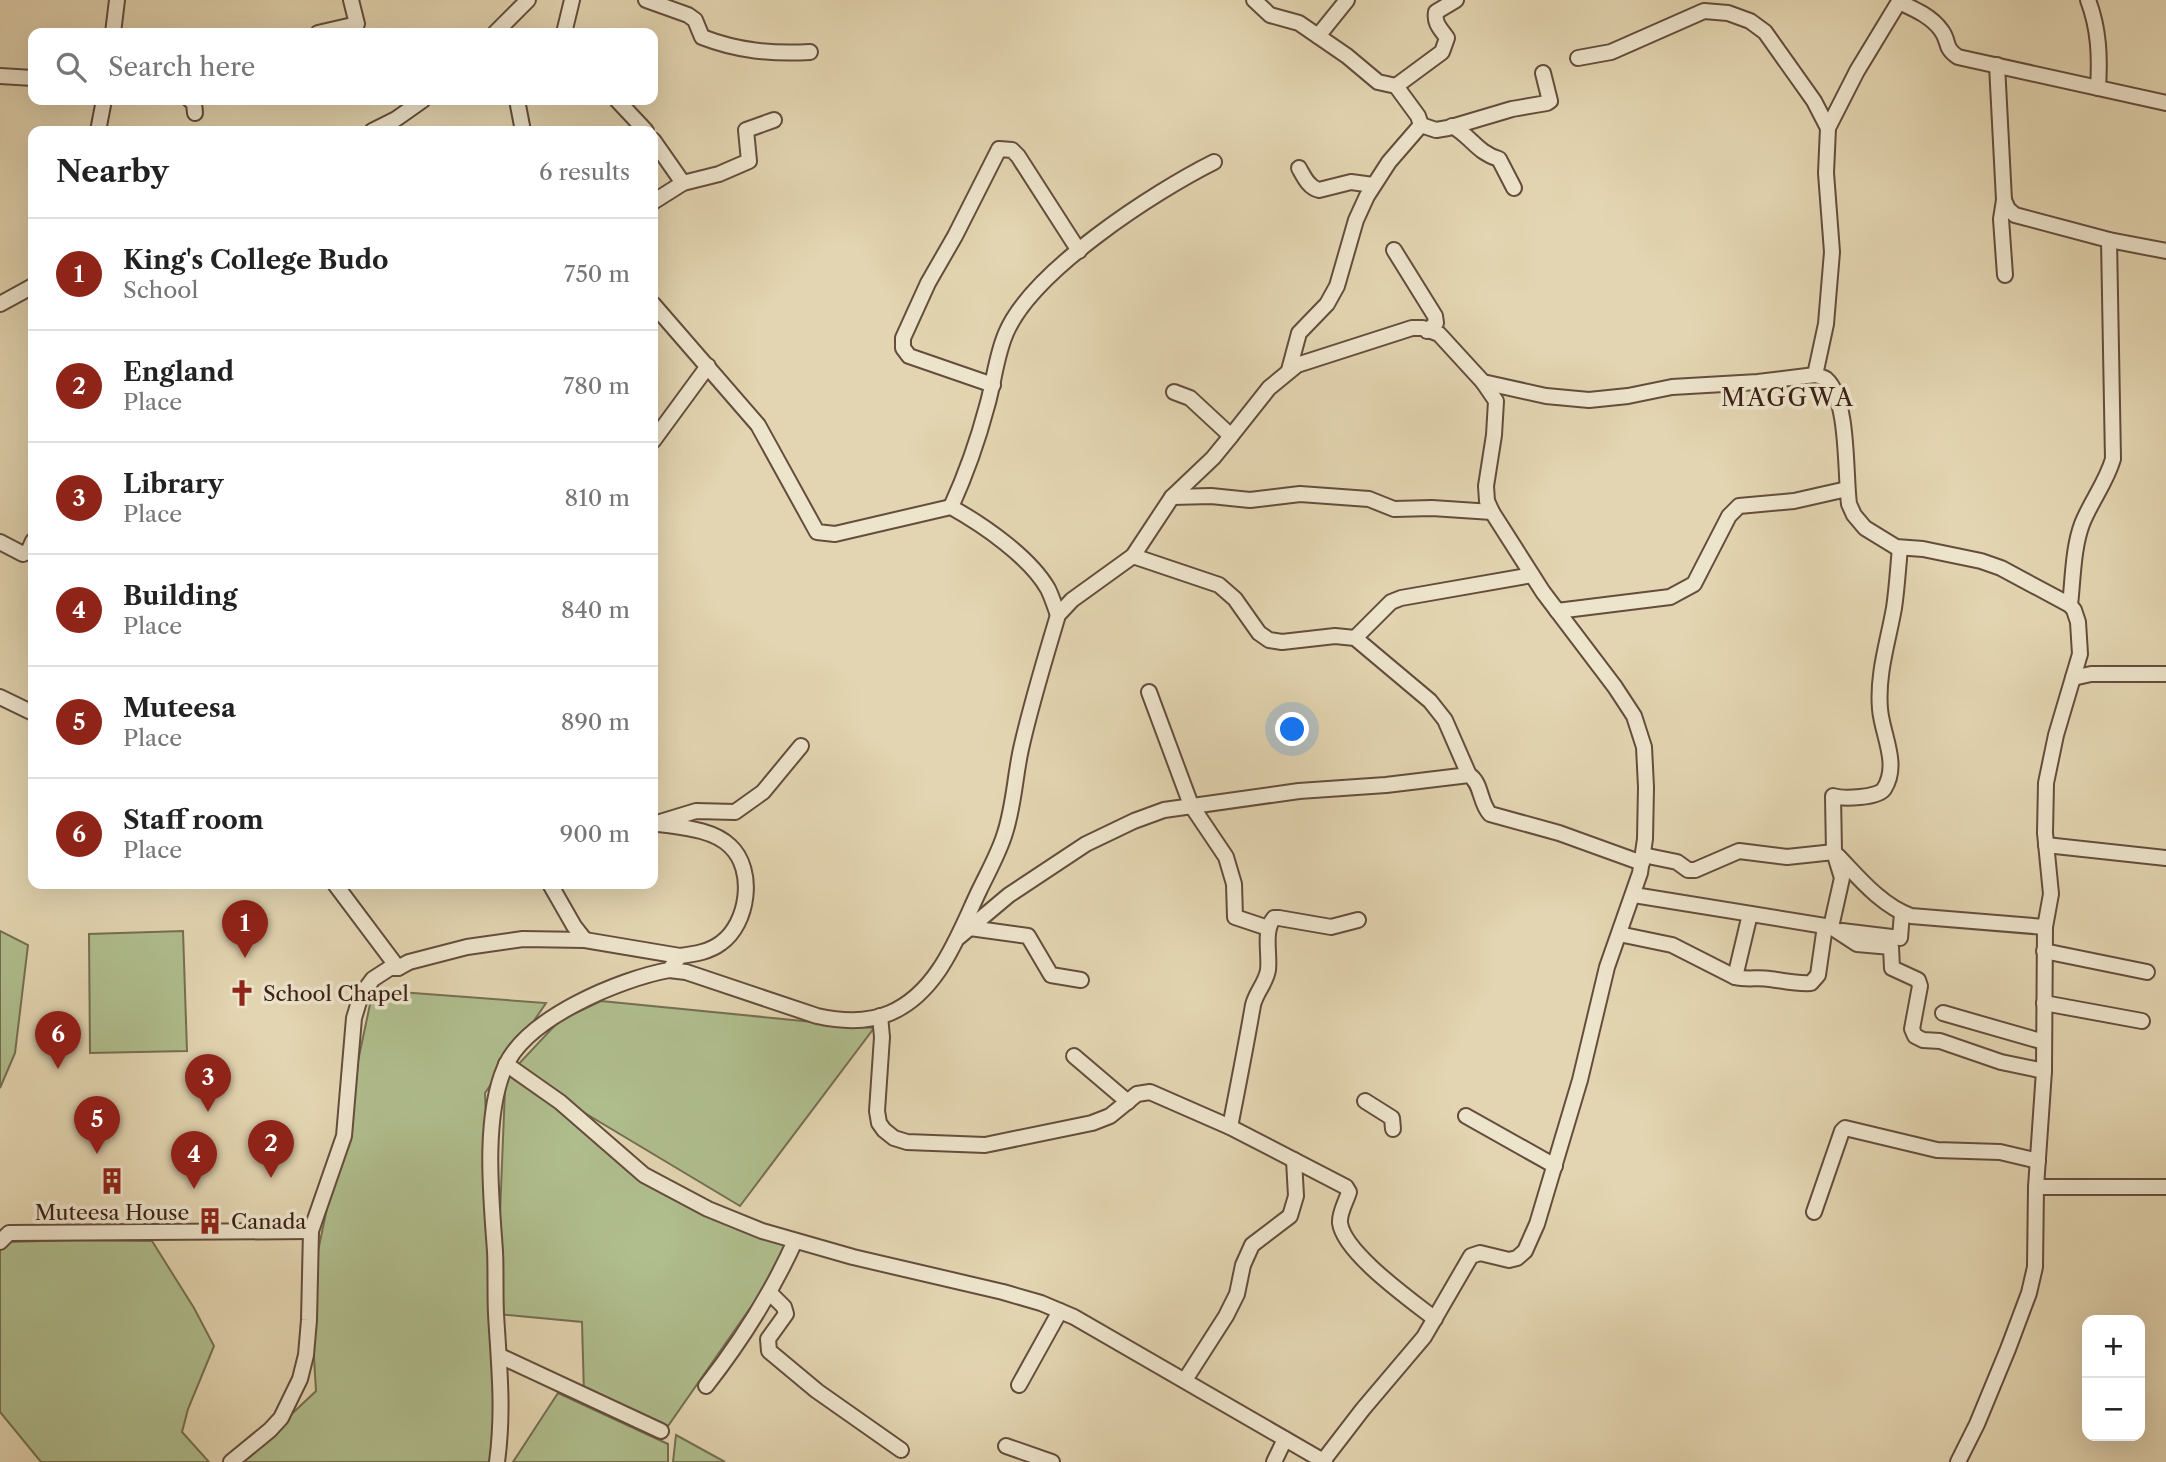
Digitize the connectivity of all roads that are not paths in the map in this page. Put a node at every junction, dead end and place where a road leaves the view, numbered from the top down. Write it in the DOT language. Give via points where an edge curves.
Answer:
graph roads {
  1 [pos="117,0"];
  2 [pos="351,0"];
  3 [pos="528,0"];
  4 [pos="572,0"];
  5 [pos="646,0"];
  6 [pos="1254,0"];
  7 [pos="1347,0"];
  8 [pos="1456,0"];
  9 [pos="2088,0"];
  10 [pos="1899,1"];
  11 [pos="114,28"];
  12 [pos="340,28"];
  13 [pos="500,28"];
  14 [pos="568,28"];
  15 [pos="1318,36"];
  16 [pos="810,52"];
  17 [pos="1578,58"];
  18 [pos="1997,65"];
  19 [pos="1543,72"];
  20 [pos="0,76"];
  21 [pos="28,78"];
  22 [pos="1396,86"];
  23 [pos="2098,88"];
  24 [pos="2166,103"];
  25 [pos="103,105"];
  26 [pos="416,105"];
  27 [pos="518,105"];
  28 [pos="622,105"];
  29 [pos="774,120"];
  30 [pos="1421,125"];
  31 [pos="99,126"];
  32 [pos="382,126"];
  33 [pos="522,126"];
  34 [pos="641,126"];
  35 [pos="1452,126"];
  36 [pos="1828,128"];
  37 [pos="658,147"];
  38 [pos="1214,162"];
  39 [pos="1300,168"];
  40 [pos="683,183"];
  41 [pos="1373,185"];
  42 [pos="1514,188"];
  43 [pos="658,199"];
  44 [pos="2004,200"];
  45 [pos="2109,240"];
  46 [pos="1394,250"];
  47 [pos="1079,251"];
  48 [pos="2166,251"];
  49 [pos="2005,275"];
  50 [pos="28,289"];
  51 [pos="0,304"];
  52 [pos="658,310"];
  53 [pos="1427,331"];
  54 [pos="708,366"];
  55 [pos="1289,370"];
  56 [pos="1815,375"];
  57 [pos="1483,382"];
  58 [pos="993,385"];
  59 [pos="1174,392"];
  60 [pos="658,434"];
  61 [pos="1231,436"];
  62 [pos="1847,489"];
  63 [pos="1172,497"];
  64 [pos="951,507"];
  65 [pos="1492,512"];
  66 [pos="0,542"];
  67 [pos="1900,548"];
  68 [pos="28,552"];
  69 [pos="1133,556"];
  70 [pos="1532,575"];
  71 [pos="2070,605"];
  72 [pos="1557,611"];
  73 [pos="1058,615"];
  74 [pos="1355,638"];
  75 [pos="2166,674"];
  76 [pos="2073,678"];
  77 [pos="1149,692"];
  78 [pos="0,697"];
  79 [pos="28,711"];
  80 [pos="801,746"];
  81 [pos="1469,775"];
  82 [pos="1191,805"];
  83 [pos="658,822"];
  84 [pos="658,824"];
  85 [pos="2046,845"];
  86 [pos="1834,852"];
  87 [pos="2166,858"];
  88 [pos="1643,859"];
  89 [pos="339,889"];
  90 [pos="553,889"];
  91 [pos="1634,895"];
  92 [pos="1902,913"];
  93 [pos="1750,914"];
  94 [pos="1358,920"];
  95 [pos="970,928"];
  96 [pos="1268,928"];
  97 [pos="1831,928"];
  98 [pos="2045,928"];
  99 [pos="1619,934"];
  100 [pos="585,940"];
  101 [pos="956,940"];
  102 [pos="2044,951"];
  103 [pos="680,956"];
  104 [pos="398,968"];
  105 [pos="669,970"];
  106 [pos="2147,972"];
  107 [pos="1735,977"];
  108 [pos="1081,979"];
  109 [pos="2044,1003"];
  110 [pos="1943,1013"];
  111 [pos="880,1016"];
  112 [pos="839,1021"];
  113 [pos="2142,1021"];
  114 [pos="882,1037"];
  115 [pos="2044,1042"];
  116 [pos="1074,1056"];
  117 [pos="506,1065"];
  118 [pos="2044,1071"];
  119 [pos="1128,1101"];
  120 [pos="1365,1101"];
  121 [pos="1466,1115"];
  122 [pos="1230,1127"];
  123 [pos="1393,1129"];
  124 [pos="1294,1160"];
  125 [pos="2038,1161"];
  126 [pos="1555,1166"];
  127 [pos="2036,1187"];
  128 [pos="2166,1187"];
  129 [pos="1814,1212"];
  130 [pos="311,1231"];
  131 [pos="795,1241"];
  132 [pos="0,1242"];
  133 [pos="770,1293"];
  134 [pos="1060,1311"];
  135 [pos="1435,1319"];
  136 [pos="500,1356"];
  137 [pos="1185,1380"];
  138 [pos="1019,1384"];
  139 [pos="706,1386"];
  140 [pos="661,1430"];
  141 [pos="1285,1439"];
  142 [pos="1006,1446"];
  143 [pos="901,1450"];
  144 [pos="1324,1461"];
  145 [pos="231,1462"];
  146 [pos="497,1462"];
  147 [pos="1052,1462"];
  148 [pos="1275,1462"];
  149 [pos="1958,1462"];
  1 -- 11 [label="street"];
  2 -- 12 [label="street" via="357,24"];
  3 -- 13 [label="street"];
  4 -- 14 [label="street"];
  5 -- 16 [label="street" via="688,15 702,37 723,45 752,52"];
  6 -- 15 [label="street" via="1270,15 1299,23"];
  7 -- 15 [label="street"];
  8 -- 22 [label="street" via="1436,12 1438,29 1447,36 1442,52"];
  9 -- 23 [label="street" via="2098,36"];
  10 -- 18 [label="street" via="1936,23 1950,52"];
  10 -- 36 [label="street"];
  15 -- 22 [label="street" via="1378,82"];
  17 -- 36 [label="street" via="1611,52 1703,11 1728,13 1765,32 1814,100"];
  18 -- 23 [label="street"];
  18 -- 44 [label="street"];
  19 -- 35 [label="street" via="1547,103"];
  20 -- 21 [label="street"];
  22 -- 30 [label="street"];
  23 -- 24 [label="street"];
  25 -- 31 [label="street"];
  26 -- 32 [label="street"];
  27 -- 33 [label="street"];
  28 -- 34 [label="street"];
  29 -- 40 [label="street" via="746,130 749,161"];
  30 -- 35 [label="street" via="1436,130"];
  30 -- 41 [label="street"];
  35 -- 42 [label="street" via="1477,148 1499,159"];
  36 -- 56 [label="street" via="1826,185 1832,252 1826,324"];
  37 -- 40 [label="street"];
  38 -- 47 [label="street" via="1162,191"];
  39 -- 41 [label="street" via="1314,189 1351,182"];
  40 -- 43 [label="street"];
  41 -- 55 [label="street" via="1356,220 1333,295 1298,333"];
  44 -- 45 [label="street" via="2015,215"];
  44 -- 49 [label="street"];
  45 -- 48 [label="street"];
  45 -- 71 [label="street" via="2113,459 2082,525"];
  46 -- 53 [label="street" via="1435,316 1436,323"];
  47 -- 58 [label="street" via="1037,289 1011,323"];
  47 -- 58 [label="street" via="1018,156 1012,150 999,149 903,338 909,356"];
  50 -- 51 [label="street"];
  52 -- 54 [label="street"];
  53 -- 55 [label="street" via="1412,328"];
  53 -- 57 [label="street" via="1439,334"];
  54 -- 60 [label="street"];
  54 -- 64 [label="street" via="758,425 817,532 835,534"];
  55 -- 61 [label="street"];
  56 -- 57 [label="street" via="1702,383 1589,400"];
  56 -- 62 [label="street" via="1831,387 1842,415"];
  57 -- 65 [label="street" via="1496,401 1485,494"];
  58 -- 64 [label="street"];
  59 -- 61 [label="street" via="1190,398"];
  61 -- 63 [label="street"];
  62 -- 67 [label="street" via="1858,521"];
  62 -- 72 [label="street" via="1794,501 1739,506 1729,516 1694,584 1670,597"];
  63 -- 65 [label="street" via="1250,500 1300,494 1369,499 1394,509"];
  63 -- 69 [label="street"];
  64 -- 73 [label="street" via="1030,567 1047,588"];
  65 -- 70 [label="street"];
  66 -- 68 [label="street" via="23,554"];
  67 -- 71 [label="street" via="1961,556 2001,568"];
  67 -- 86 [label="street" via="1894,607 1881,665 1880,711 1890,758 1888,780 1878,795 1832,796"];
  69 -- 73 [label="street"];
  69 -- 74 [label="street" via="1219,585 1269,640"];
  70 -- 72 [label="street"];
  70 -- 74 [label="street" via="1401,598 1391,602"];
  71 -- 76 [label="street" via="2080,632"];
  72 -- 88 [label="street" via="1615,687 1640,731 1645,765"];
  73 -- 101 [label="street" via="1021,750 1005,834"];
  74 -- 81 [label="street" via="1430,701 1445,720"];
  75 -- 76 [label="street"];
  76 -- 85 [label="street" via="2046,783"];
  77 -- 82 [label="street"];
  78 -- 79 [label="street"];
  80 -- 83 [label="street" via="763,792 735,812 696,811"];
  81 -- 82 [label="street"];
  81 -- 88 [label="street" via="1490,814"];
  82 -- 95 [label="street" via="1164,810 1095,839 1009,895"];
  82 -- 96 [label="street" via="1226,857 1234,884 1235,917"];
  84 -- 103 [label="street" via="723,839 743,867 745,896 736,929 712,949"];
  85 -- 87 [label="street"];
  85 -- 98 [label="street" via="2051,894"];
  86 -- 88 [label="street" via="1787,857 1739,851 1695,870 1677,862"];
  86 -- 92 [label="street" via="1865,885"];
  86 -- 97 [label="street" via="1842,878"];
  88 -- 91 [label="street"];
  89 -- 104 [label="street"];
  90 -- 100 [label="street"];
  91 -- 93 [label="street"];
  91 -- 99 [label="street"];
  92 -- 97 [label="street" via="1900,938"];
  92 -- 98 [label="street"];
  93 -- 97 [label="street"];
  93 -- 107 [label="street"];
  94 -- 96 [label="street" via="1331,927 1274,918"];
  95 -- 101 [label="street"];
  95 -- 108 [label="street" via="1028,936 1051,975"];
  96 -- 122 [label="street" via="1268,970 1254,1002"];
  97 -- 107 [label="street" via="1818,975 1811,983"];
  97 -- 118 [label="street" via="1857,944 1891,947 1892,968 1918,980 1915,1036"];
  98 -- 102 [label="street"];
  99 -- 107 [label="street" via="1672,945"];
  99 -- 126 [label="street"];
  100 -- 103 [label="street"];
  100 -- 104 [label="street" via="523,939 467,947"];
  101 -- 111 [label="street" via="923,990"];
  102 -- 106 [label="street"];
  102 -- 109 [label="street"];
  103 -- 105 [label="street"];
  104 -- 130 [label="street" via="373,979 361,995 354,1018 344,1136"];
  105 -- 112 [label="street"];
  105 -- 117 [label="street" via="648,974 560,1012 537,1029"];
  109 -- 113 [label="street"];
  109 -- 115 [label="street"];
  110 -- 115 [label="street"];
  111 -- 112 [label="street"];
  111 -- 114 [label="street"];
  112 -- 114 [label="street"];
  114 -- 119 [label="street" via="879,1123 894,1138 907,1142 1006,1143 1092,1123"];
  115 -- 118 [label="street"];
  116 -- 119 [label="street"];
  117 -- 131 [label="street" via="560,1102 644,1175 708,1209"];
  117 -- 136 [label="street" via="498,1087 490,1181"];
  118 -- 125 [label="street"];
  119 -- 122 [label="street" via="1150,1092"];
  120 -- 123 [label="street" via="1392,1118"];
  121 -- 126 [label="street"];
  122 -- 124 [label="street"];
  124 -- 135 [label="street" via="1346,1187 1342,1232 1372,1267"];
  124 -- 137 [label="street" via="1296,1196 1290,1216 1247,1252 1232,1305"];
  125 -- 127 [label="street"];
  125 -- 129 [label="street" via="2000,1152 1937,1150 1845,1128"];
  126 -- 135 [label="street" via="1525,1251 1509,1260 1480,1253 1471,1256"];
  127 -- 128 [label="street"];
  127 -- 149 [label="street" via="2035,1267 2029,1293"];
  130 -- 132 [label="street" via="9,1233"];
  130 -- 145 [label="street" via="309,1320 300,1378 281,1418"];
  131 -- 133 [label="street"];
  131 -- 134 [label="street" via="1003,1292"];
  133 -- 139 [label="street"];
  133 -- 143 [label="street" via="786,1314 768,1339 769,1351 799,1378"];
  134 -- 137 [label="street"];
  134 -- 138 [label="street"];
  135 -- 144 [label="street"];
  136 -- 140 [label="street"];
  136 -- 146 [label="street"];
  137 -- 141 [label="street"];
  141 -- 144 [label="street"];
  141 -- 148 [label="street"];
  142 -- 147 [label="street"];
}
